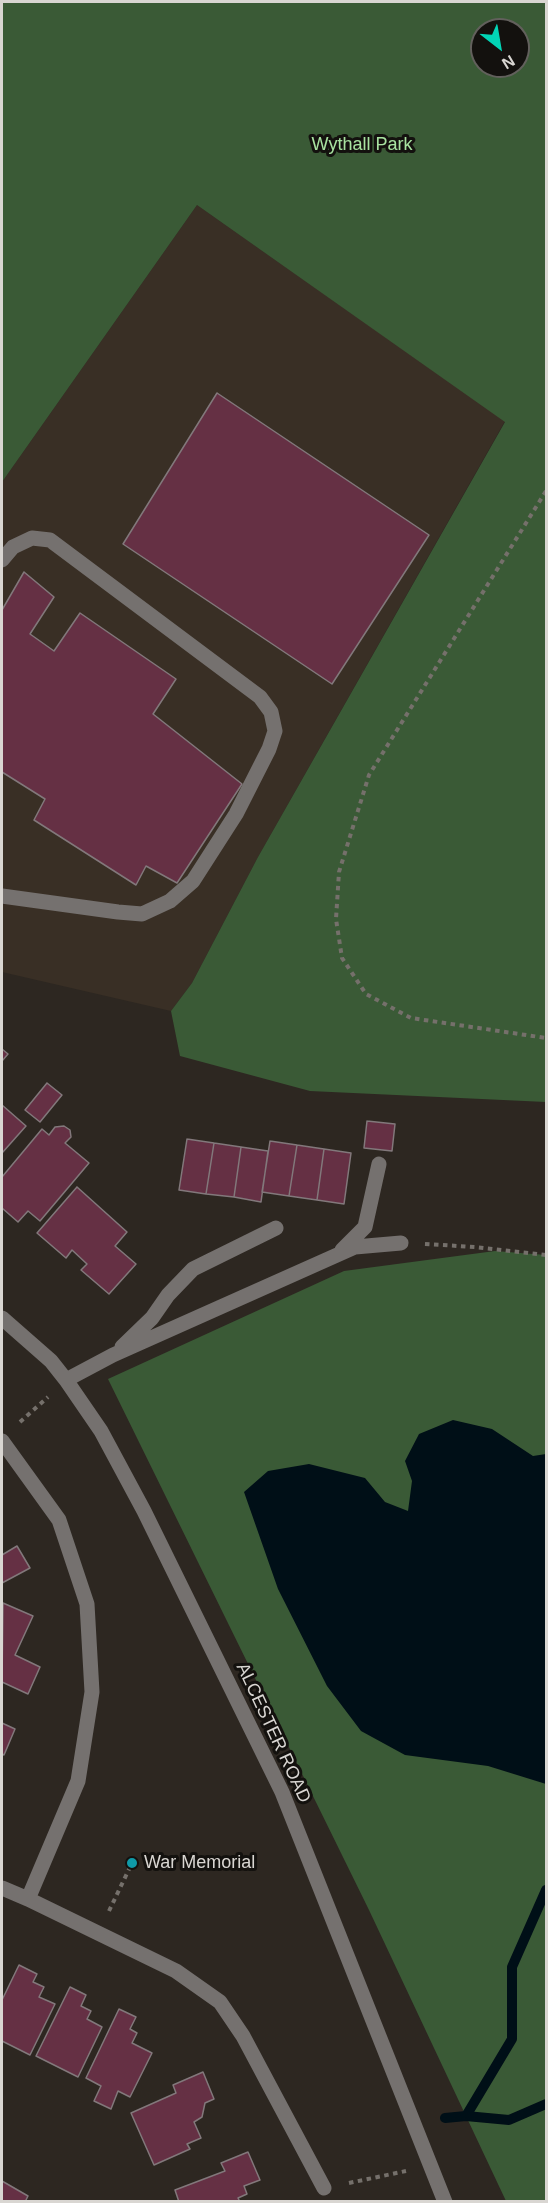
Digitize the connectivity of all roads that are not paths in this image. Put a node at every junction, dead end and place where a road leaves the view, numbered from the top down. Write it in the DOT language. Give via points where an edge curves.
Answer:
graph roads {
  1 [pos="2,561"];
  2 [pos="2,896"];
  3 [pos="379,1164"];
  4 [pos="276,1228"];
  5 [pos="401,1243"];
  6 [pos="338,1254"];
  7 [pos="2,1318"];
  8 [pos="113,1355"];
  9 [pos="66,1380"];
  10 [pos="2,1442"];
  11 [pos="2,1888"];
  12 [pos="28,1899"];
  13 [pos="324,2188"];
  14 [pos="445,2202"];
  1 -- 2 [label="street" via="13,547 32,538 50,540 260,697 271,712 275,731 236,814 193,881 170,901 142,914"];
  3 -- 6 [label="street" via="365,1227"];
  4 -- 8 [label="street" via="193,1269 152,1318"];
  5 -- 6 [label="street" via="355,1247"];
  6 -- 8 [label="street"];
  7 -- 9 [label="street, ALCESTER ROAD" via="51,1361"];
  8 -- 9 [label="street"];
  9 -- 14 [label="street, ALCESTER ROAD" via="101,1431 144,1511 282,1792"];
  10 -- 12 [label="street" via="59,1520 87,1604 92,1692 78,1781"];
  11 -- 12 [label="street"];
  12 -- 13 [label="street" via="176,1971 220,2002 243,2036"];
}
